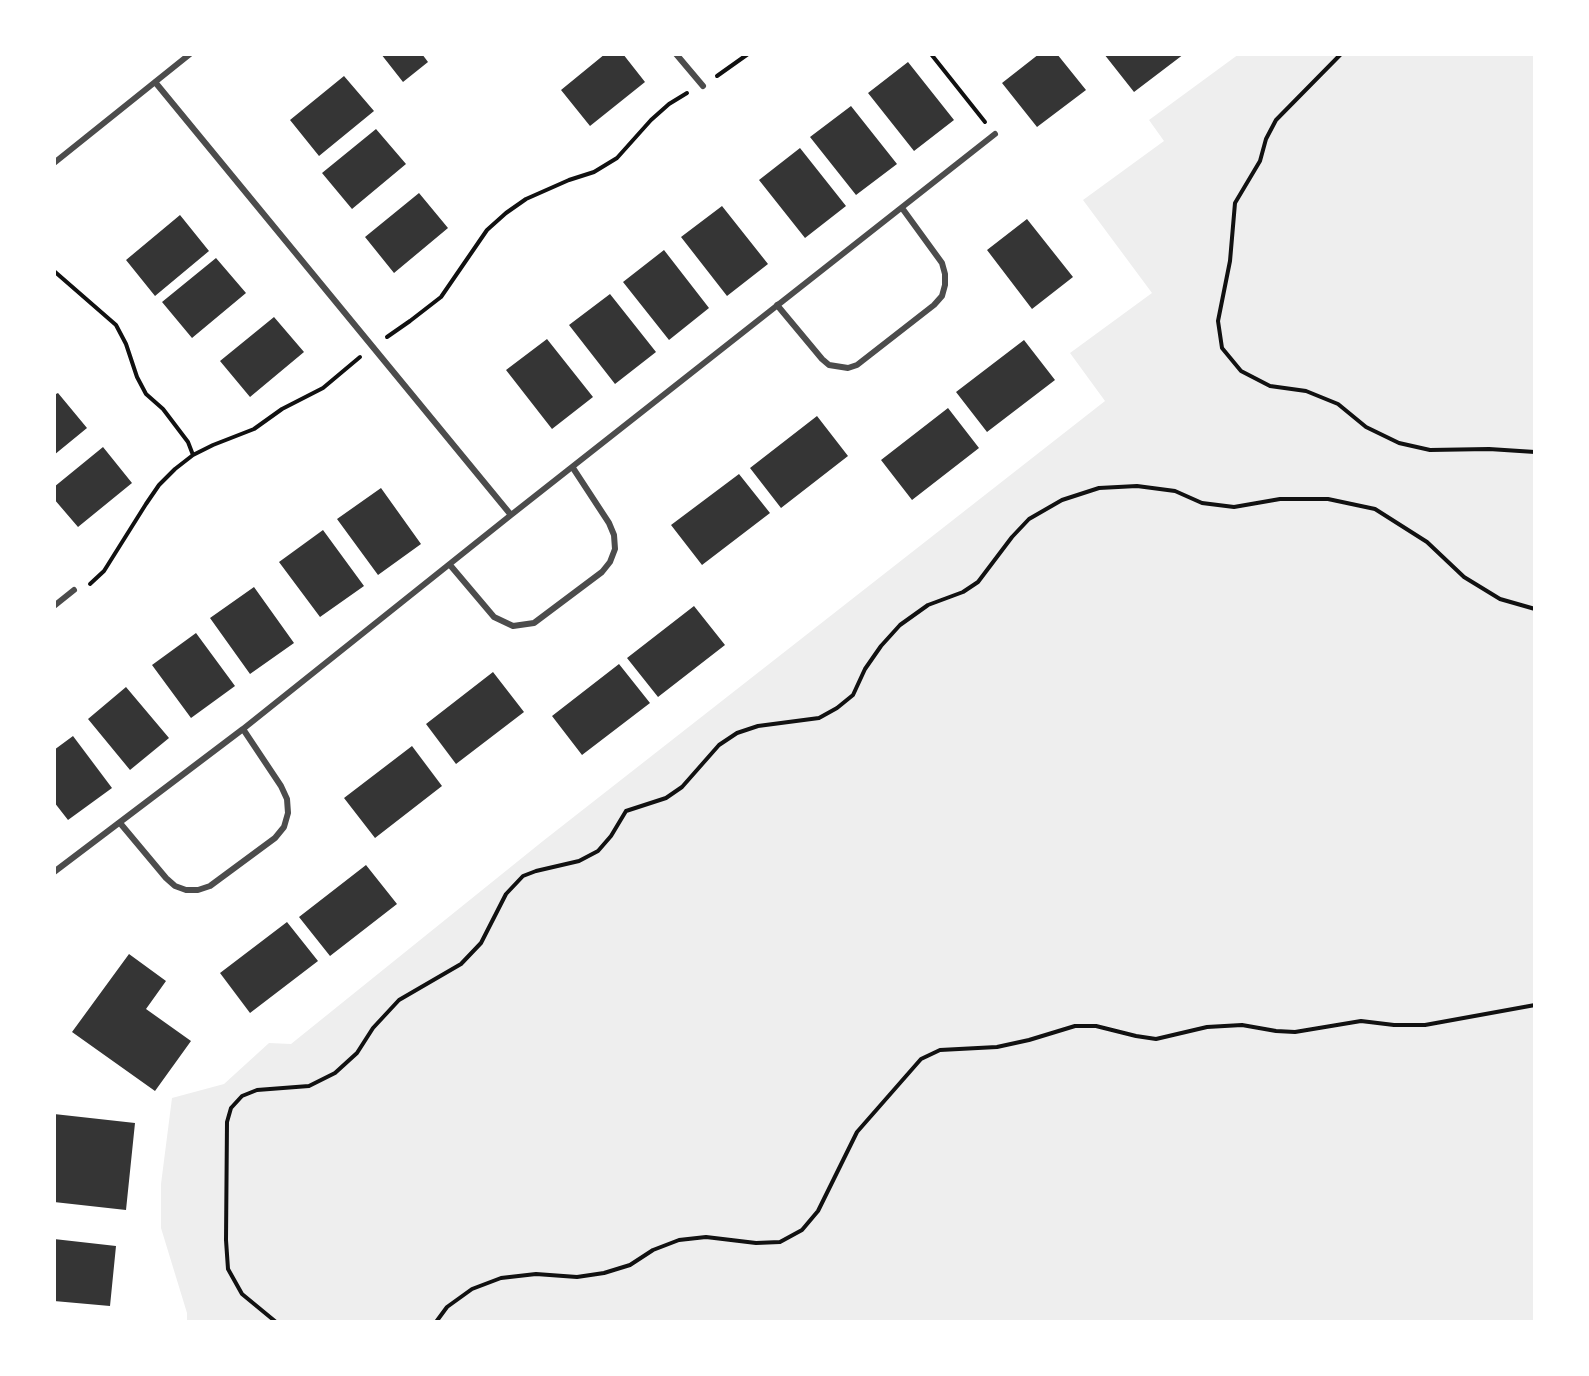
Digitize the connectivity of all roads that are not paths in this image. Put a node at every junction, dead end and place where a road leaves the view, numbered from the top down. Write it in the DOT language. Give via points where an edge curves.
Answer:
graph roads {
  1 [pos="190,54"];
  2 [pos="676,54"];
  3 [pos="155,82"];
  4 [pos="703,86"];
  5 [pos="995,134"];
  6 [pos="54,163"];
  7 [pos="902,208"];
  8 [pos="777,305"];
  9 [pos="573,468"];
  10 [pos="511,515"];
  11 [pos="450,565"];
  12 [pos="74,590"];
  13 [pos="54,606"];
  14 [pos="243,729"];
  15 [pos="120,824"];
  16 [pos="54,872"];
  1 -- 3 [label="street"];
  2 -- 4 [label="street"];
  3 -- 6 [label="street"];
  3 -- 10 [label="street"];
  5 -- 7 [label="street"];
  7 -- 8 [label="street"];
  7 -- 8 [label="street" via="942,263 942,296 857,365 829,365"];
  8 -- 9 [label="street"];
  9 -- 10 [label="street"];
  9 -- 11 [label="street" via="614,535 615,549 602,572 534,623 513,626 494,617"];
  10 -- 11 [label="street"];
  11 -- 14 [label="street"];
  12 -- 13 [label="street"];
  14 -- 15 [label="street"];
  14 -- 15 [label="street" via="287,799 284,827 275,838 210,886 186,890 166,878"];
  15 -- 16 [label="street"];
}
